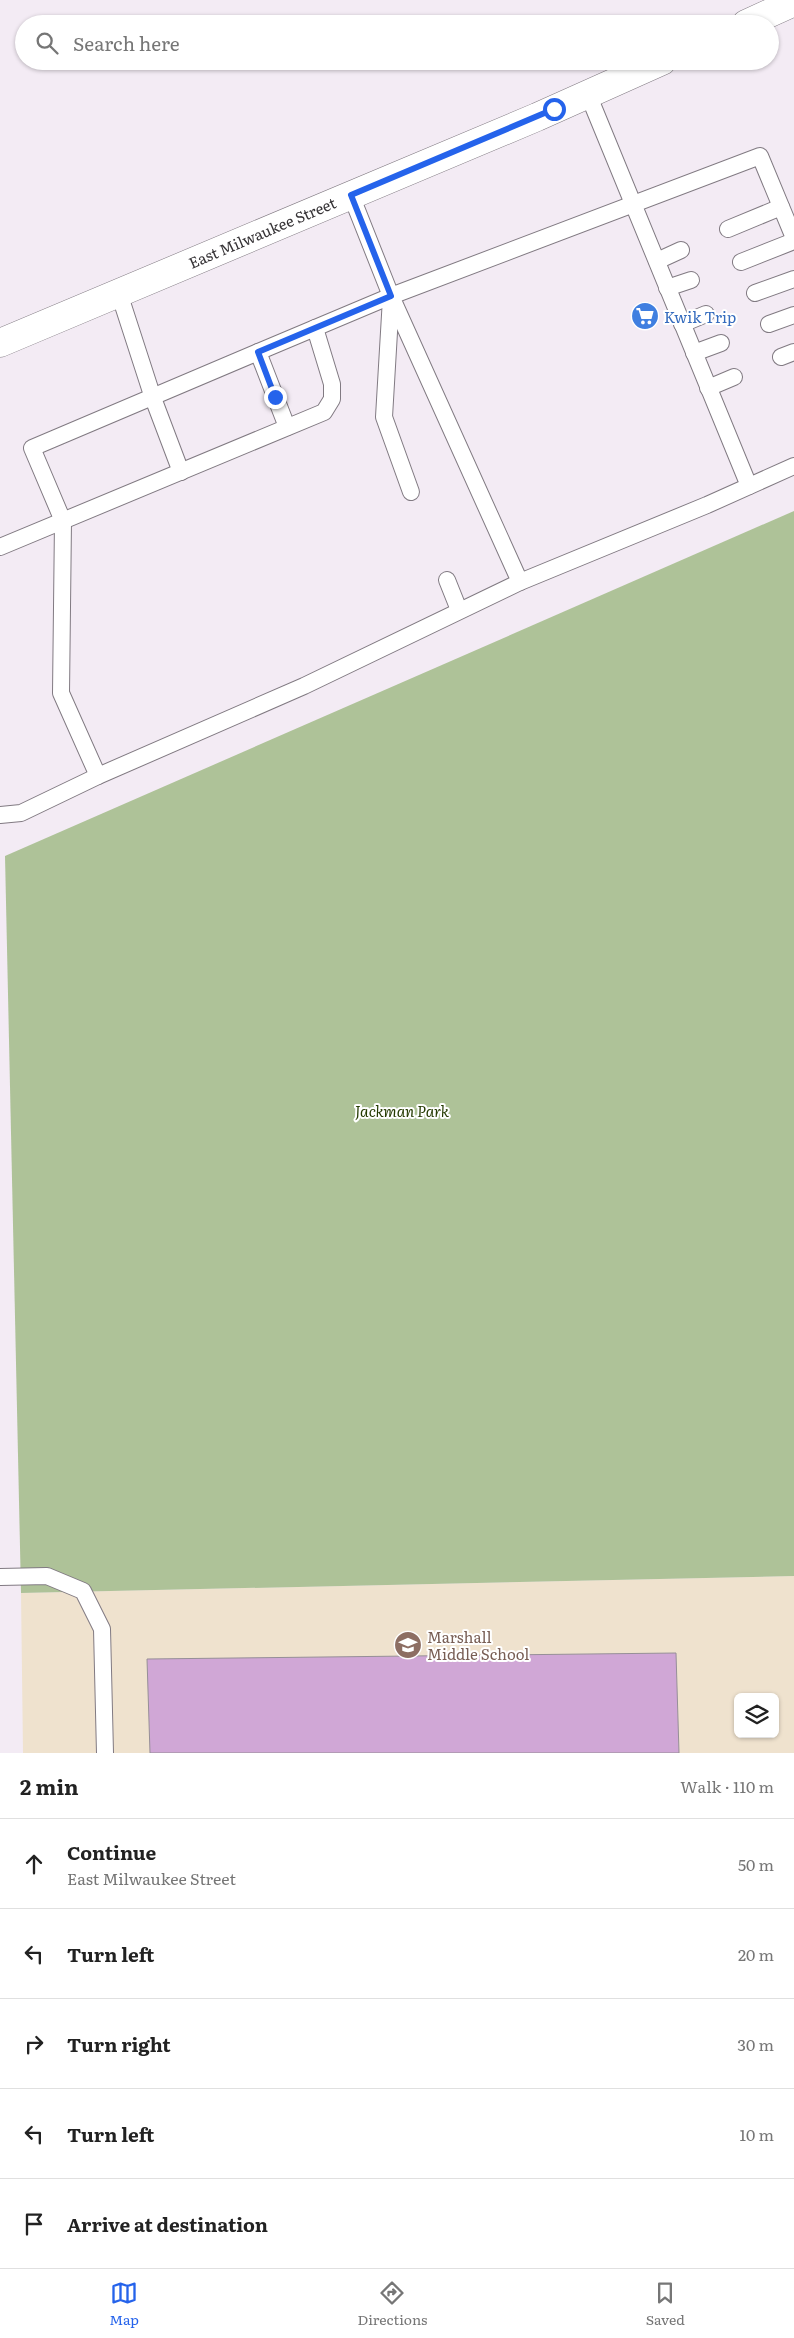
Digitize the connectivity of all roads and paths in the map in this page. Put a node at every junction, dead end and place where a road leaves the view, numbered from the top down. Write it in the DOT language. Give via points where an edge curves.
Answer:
graph roads {
  1 [pos="794,2"];
  2 [pos="766,15"];
  3 [pos="642,70"];
  4 [pos="588,94"];
  5 [pos="351,195"];
  6 [pos="633,204"];
  7 [pos="781,207"];
  8 [pos="728,229"];
  9 [pos="794,240"];
  10 [pos="681,250"];
  11 [pos="657,261"];
  12 [pos="741,262"];
  13 [pos="794,279"];
  14 [pos="691,280"];
  15 [pos="667,288"];
  16 [pos="119,293"];
  17 [pos="755,293"];
  18 [pos="391,296"];
  19 [pos="706,314"];
  20 [pos="794,315"];
  21 [pos="682,324"];
  22 [pos="769,324"];
  23 [pos="315,328"];
  24 [pos="721,343"];
  25 [pos="0,344"];
  26 [pos="258,352"];
  27 [pos="694,353"];
  28 [pos="734,377"];
  29 [pos="708,388"];
  30 [pos="153,398"];
  31 [pos="287,427"];
  32 [pos="794,466"];
  33 [pos="181,472"];
  34 [pos="749,486"];
  35 [pos="411,492"];
  36 [pos="63,521"];
  37 [pos="0,547"];
  38 [pos="447,580"];
  39 [pos="520,582"];
  40 [pos="458,610"];
  41 [pos="98,776"];
  42 [pos="0,815"];
  43 [pos="0,1577"];
  44 [pos="105,1753"];
  1 -- 2 [label="main road"];
  3 -- 4 [label="main road, East Milwaukee Street"];
  4 -- 5 [label="main road, East Milwaukee Street"];
  4 -- 6 [label="lane"];
  5 -- 16 [label="main road, East Milwaukee Street"];
  5 -- 18 [label="lane"];
  6 -- 7 [label="lane" via="760,156"];
  6 -- 11 [label="lane"];
  6 -- 18 [label="lane"];
  7 -- 8 [label="lane"];
  7 -- 9 [label="lane"];
  9 -- 12 [label="lane"];
  10 -- 11 [label="lane"];
  11 -- 15 [label="lane"];
  13 -- 17 [label="lane"];
  14 -- 15 [label="lane"];
  15 -- 21 [label="lane"];
  16 -- 25 [label="main road, East Milwaukee Street"];
  16 -- 30 [label="lane"];
  18 -- 23 [label="lane"];
  18 -- 35 [label="lane" via="384,417"];
  18 -- 39 [label="lane"];
  19 -- 21 [label="lane"];
  20 -- 22 [label="lane"];
  21 -- 27 [label="lane"];
  23 -- 26 [label="lane"];
  23 -- 31 [label="lane" via="332,384 332,399 324,412"];
  24 -- 27 [label="lane"];
  26 -- 30 [label="lane"];
  26 -- 31 [label="lane"];
  27 -- 29 [label="lane"];
  28 -- 29 [label="lane"];
  29 -- 34 [label="lane"];
  30 -- 33 [label="lane"];
  30 -- 36 [label="lane" via="32,448"];
  31 -- 33 [label="lane"];
  32 -- 34 [label="lane"];
  33 -- 36 [label="lane"];
  34 -- 39 [label="lane"];
  36 -- 37 [label="lane"];
  36 -- 41 [label="lane" via="61,693"];
  38 -- 40 [label="lane"];
  39 -- 40 [label="lane"];
  40 -- 41 [label="lane" via="304,686"];
  41 -- 42 [label="lane" via="21,813"];
  43 -- 44 [label="lane" via="47,1576 83,1591 102,1629"];
}
